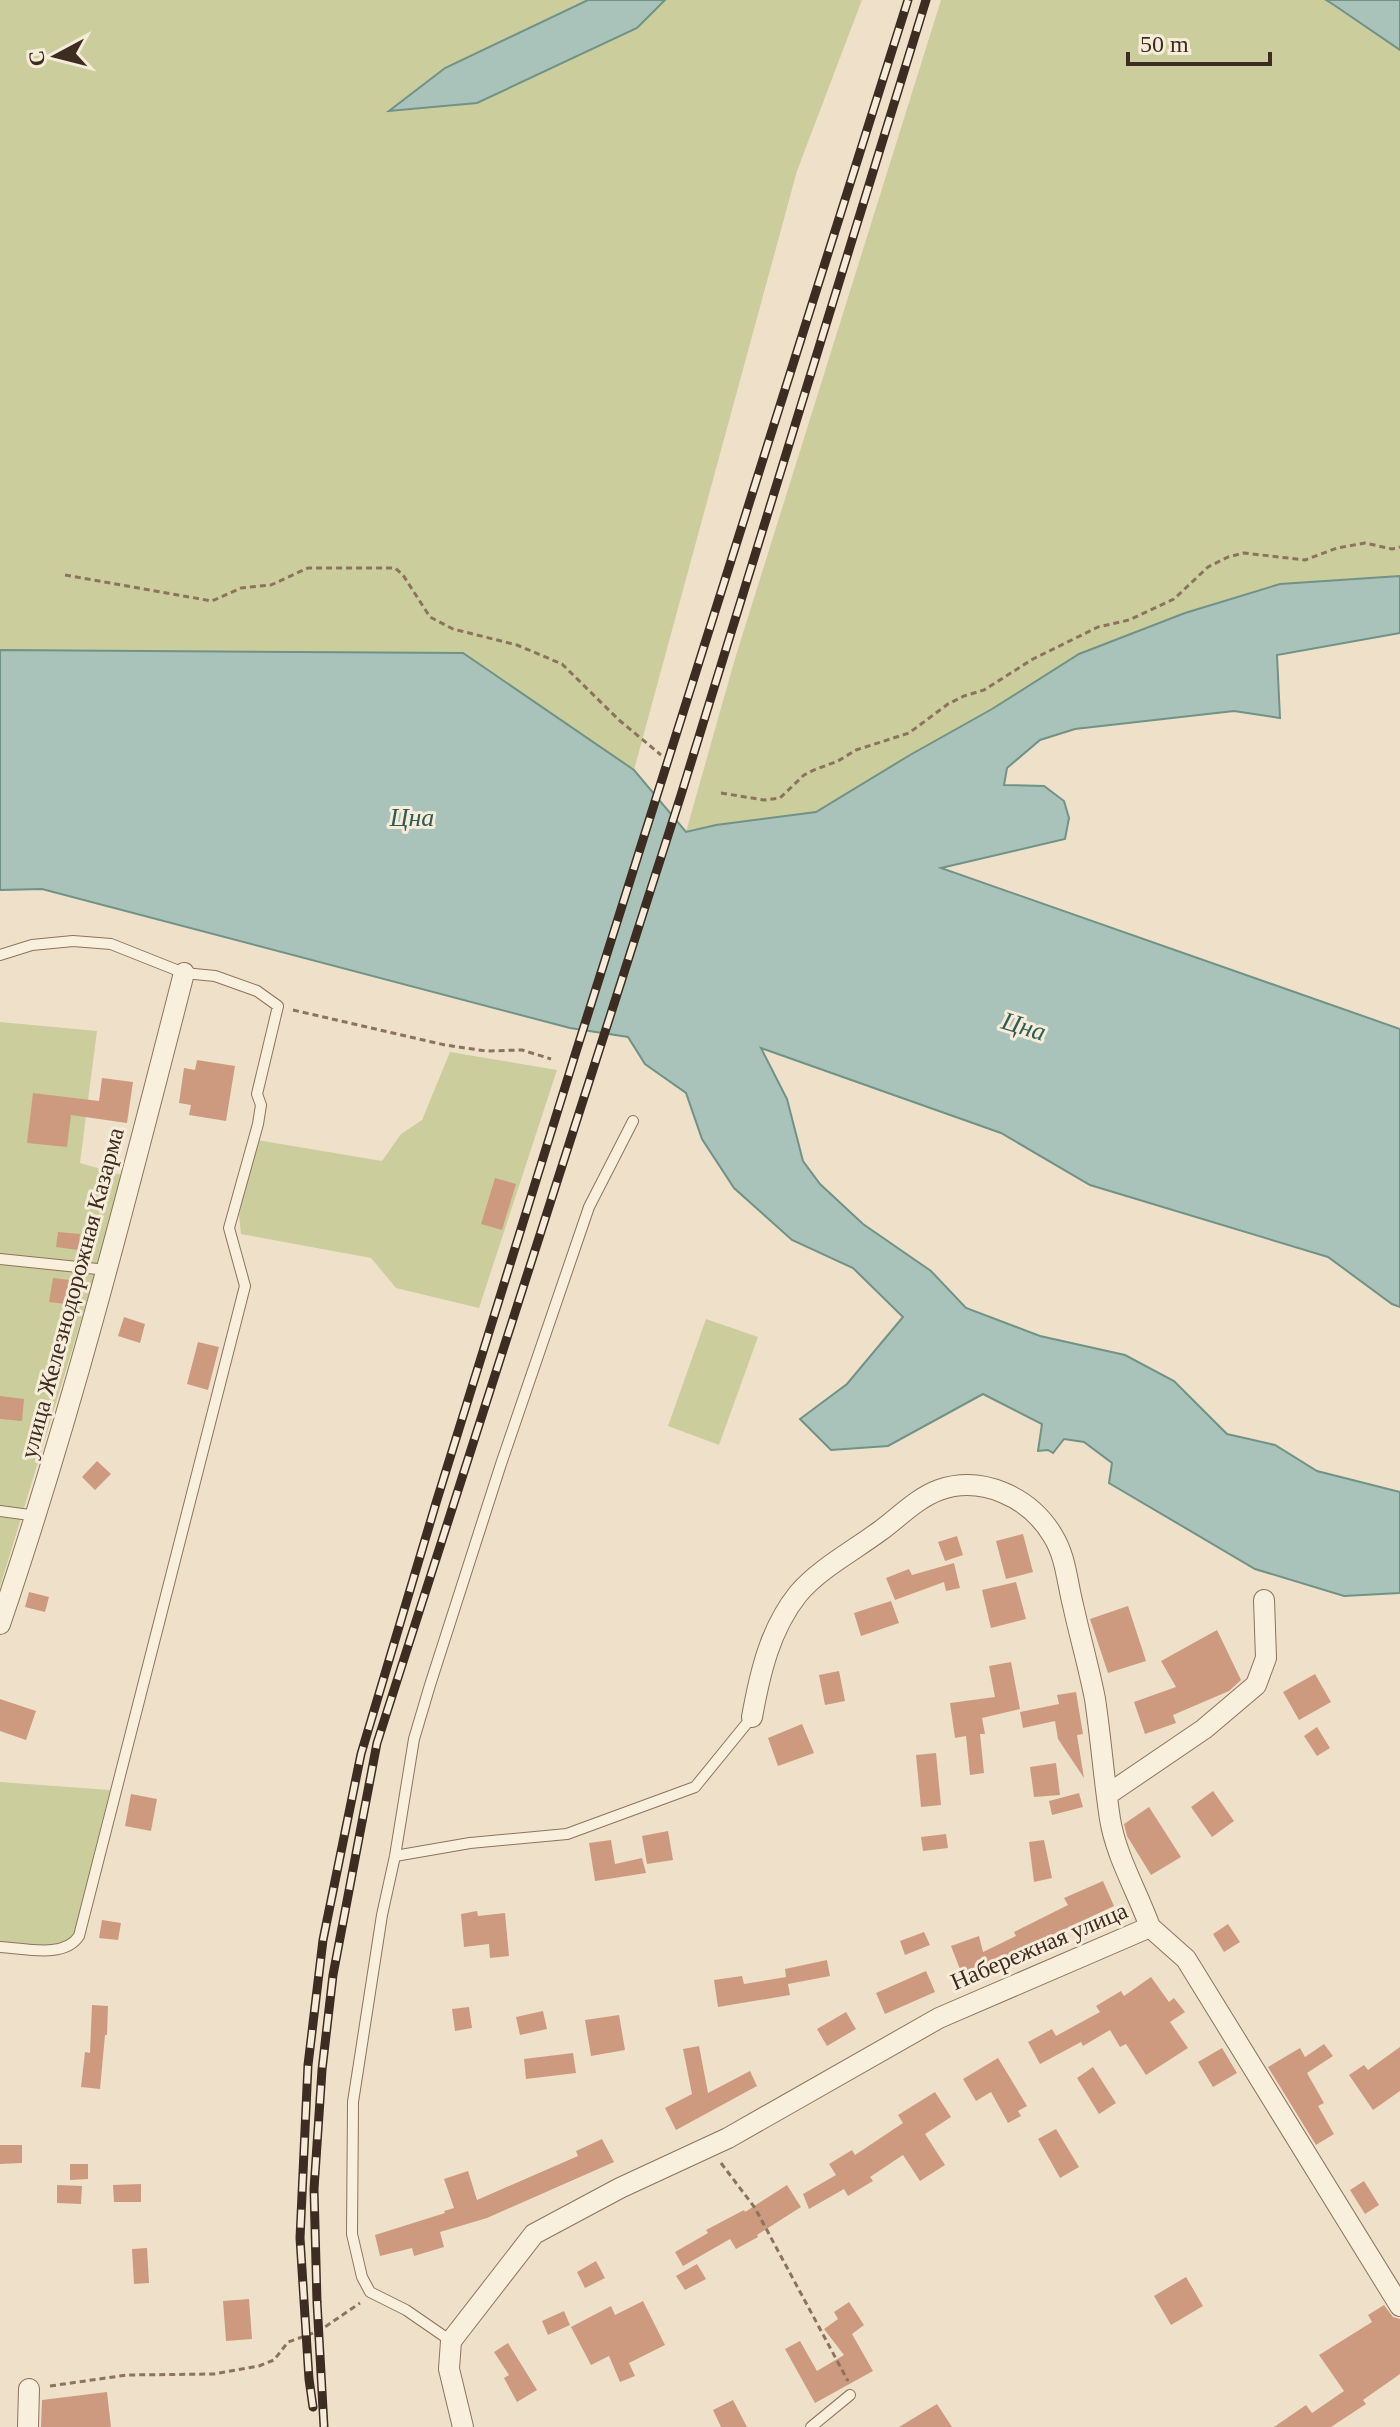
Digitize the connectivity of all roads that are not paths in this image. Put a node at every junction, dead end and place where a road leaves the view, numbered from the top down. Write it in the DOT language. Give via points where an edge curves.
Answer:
graph roads {
  1 [pos="0,955"];
  2 [pos="184,973"];
  3 [pos="633,1121"];
  4 [pos="0,1259"];
  5 [pos="107,1270"];
  6 [pos="0,1511"];
  7 [pos="37,1516"];
  8 [pos="1264,1600"];
  9 [pos="0,1624"];
  10 [pos="752,1717"];
  11 [pos="1107,1795"];
  12 [pos="395,1856"];
  13 [pos="1150,1927"];
  14 [pos="0,1947"];
  15 [pos="1400,2306"];
  16 [pos="451,2341"];
  17 [pos="29,2389"];
  18 [pos="850,2395"];
  19 [pos="28,2427"];
  20 [pos="463,2427"];
  21 [pos="811,2427"];
  1 -- 2 [label="lane" via="32,945 111,944"];
  2 -- 5 [label="street, улица Железнодорожная Казарма"];
  2 -- 14 [label="lane" via="215,976 257,991 278,1006 257,1094 258,1124 229,1228 245,1286 79,1936 58,1950"];
  3 -- 12 [label="lane" via="589,1207 501,1464 414,1739"];
  4 -- 5 [label="lane"];
  5 -- 7 [label="street, улица Железнодорожная Казарма"];
  6 -- 7 [label="lane"];
  7 -- 9 [label="street, улица Железнодорожная Казарма"];
  8 -- 11 [label="street" via="1266,1658 1256,1685 1204,1729"];
  10 -- 11 [label="street, Набережная улица" via="759,1675 777,1627 799,1593 939,1490 985,1486 1016,1499 1055,1538 1094,1698"];
  10 -- 12 [label="lane" via="695,1787 567,1834"];
  11 -- 13 [label="street, Набережная улица" via="1115,1841"];
  12 -- 16 [label="lane" via="353,2102 352,2234 370,2292"];
  13 -- 15 [label="street" via="1186,1959"];
  13 -- 16 [label="street, Набережная улица" via="939,2018 709,2147 534,2234"];
  16 -- 20 [label="street" via="449,2369"];
  17 -- 19 [label="street"];
  18 -- 21 [label="lane"];
}
